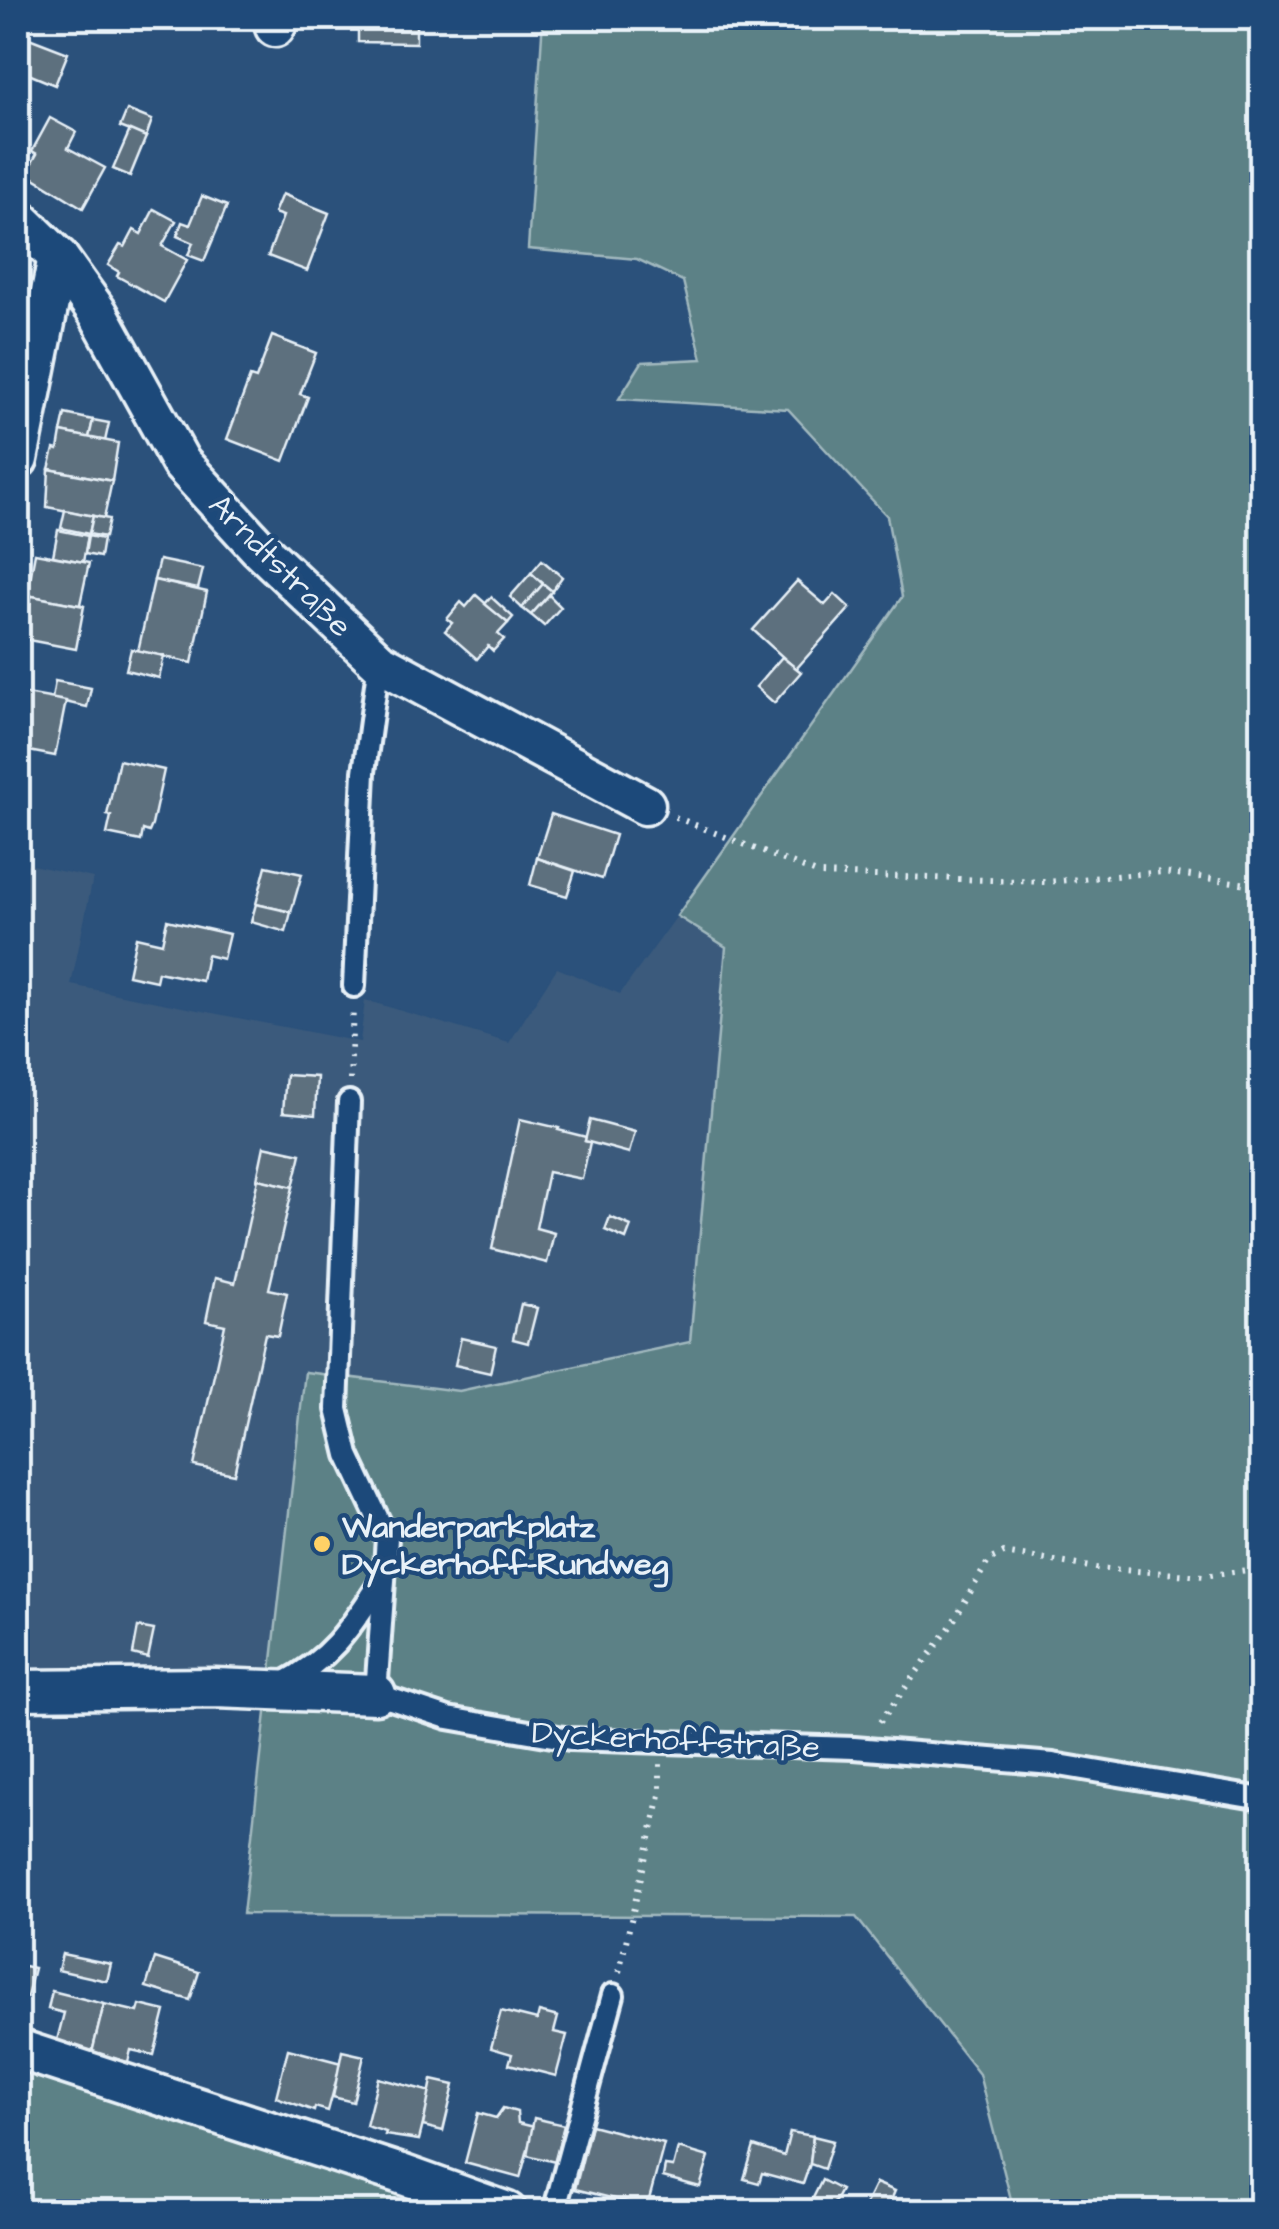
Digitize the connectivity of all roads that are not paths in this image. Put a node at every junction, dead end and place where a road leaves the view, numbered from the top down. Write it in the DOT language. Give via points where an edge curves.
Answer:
graph roads {
  1 [pos="18,218"];
  2 [pos="58,258"];
  3 [pos="18,459"];
  4 [pos="378,662"];
  5 [pos="645,805"];
  6 [pos="354,986"];
  7 [pos="349,1102"];
  8 [pos="384,1578"];
  9 [pos="22,1678"];
  10 [pos="271,1690"];
  11 [pos="376,1694"];
  12 [pos="1262,1799"];
  13 [pos="613,1994"];
  14 [pos="18,2049"];
  15 [pos="506,2212"];
  16 [pos="554,2212"];
  1 -- 2 [label="street, Arndtstraße"];
  2 -- 3 [label="street"];
  2 -- 4 [label="street, Arndtstraße" via="98,313 181,463 258,548"];
  4 -- 5 [label="street, Arndtstraße"];
  4 -- 6 [label="lane" via="364,772"];
  7 -- 8 [label="lane" via="337,1409 348,1455 387,1538"];
  8 -- 10 [label="lane" via="314,1668"];
  8 -- 11 [label="lane"];
  9 -- 10 [label="street, Dyckerhoffstraße"];
  10 -- 11 [label="street, Dyckerhoffstraße"];
  11 -- 12 [label="lane, Dyckerhoffstraße" via="448,1718 552,1736 1053,1764"];
  13 -- 16 [label="lane"];
  14 -- 15 [label="street"];
}
